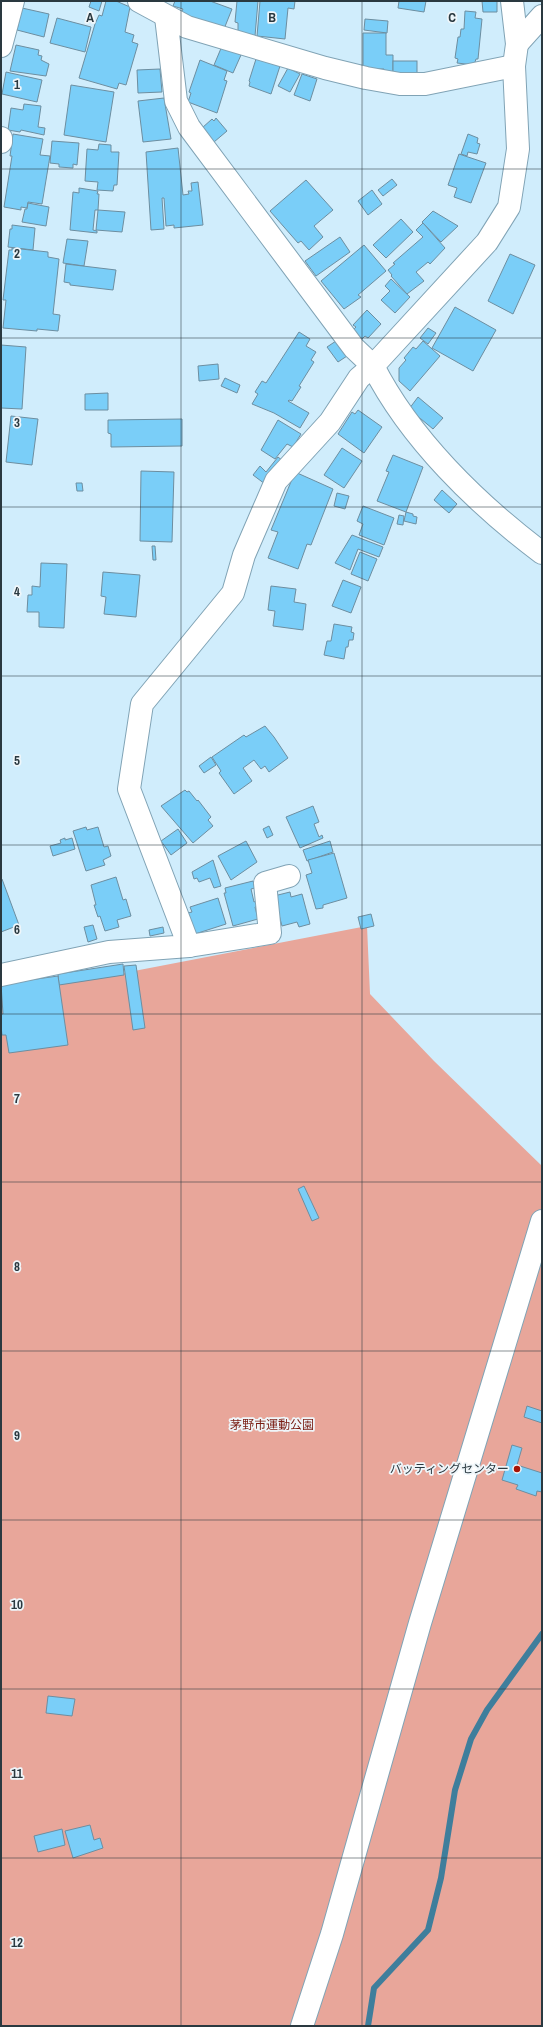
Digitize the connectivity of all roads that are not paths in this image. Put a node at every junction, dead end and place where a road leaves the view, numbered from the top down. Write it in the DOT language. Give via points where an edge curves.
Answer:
graph roads {
  1 [pos="13,1"];
  2 [pos="139,1"];
  3 [pos="512,1"];
  4 [pos="542,16"];
  5 [pos="166,17"];
  6 [pos="517,44"];
  7 [pos="1,46"];
  8 [pos="514,66"];
  9 [pos="1,138"];
  10 [pos="1,142"];
  11 [pos="373,366"];
  12 [pos="542,553"];
  13 [pos="289,876"];
  14 [pos="189,946"];
  15 [pos="1,975"];
  16 [pos="542,1221"];
  17 [pos="302,2026"];
  1 -- 7 [label="street"];
  2 -- 5 [label="street"];
  3 -- 6 [label="street"];
  4 -- 6 [label="street"];
  5 -- 8 [label="street" via="186,27 325,68 400,84 426,84"];
  5 -- 11 [label="street" via="176,101 189,127 354,348"];
  6 -- 8 [label="street"];
  8 -- 11 [label="street" via="518,149 509,207 487,242"];
  9 -- 10 [label="street"];
  11 -- 12 [label="street" via="384,389 422,442 506,526"];
  11 -- 14 [label="street" via="359,378 330,422 276,480 244,555 233,593 142,704 129,789"];
  13 -- 14 [label="street" via="265,883 270,933"];
  14 -- 15 [label="street" via="110,952"];
  16 -- 17 [label="street" via="420,1623 332,1934"];
}
